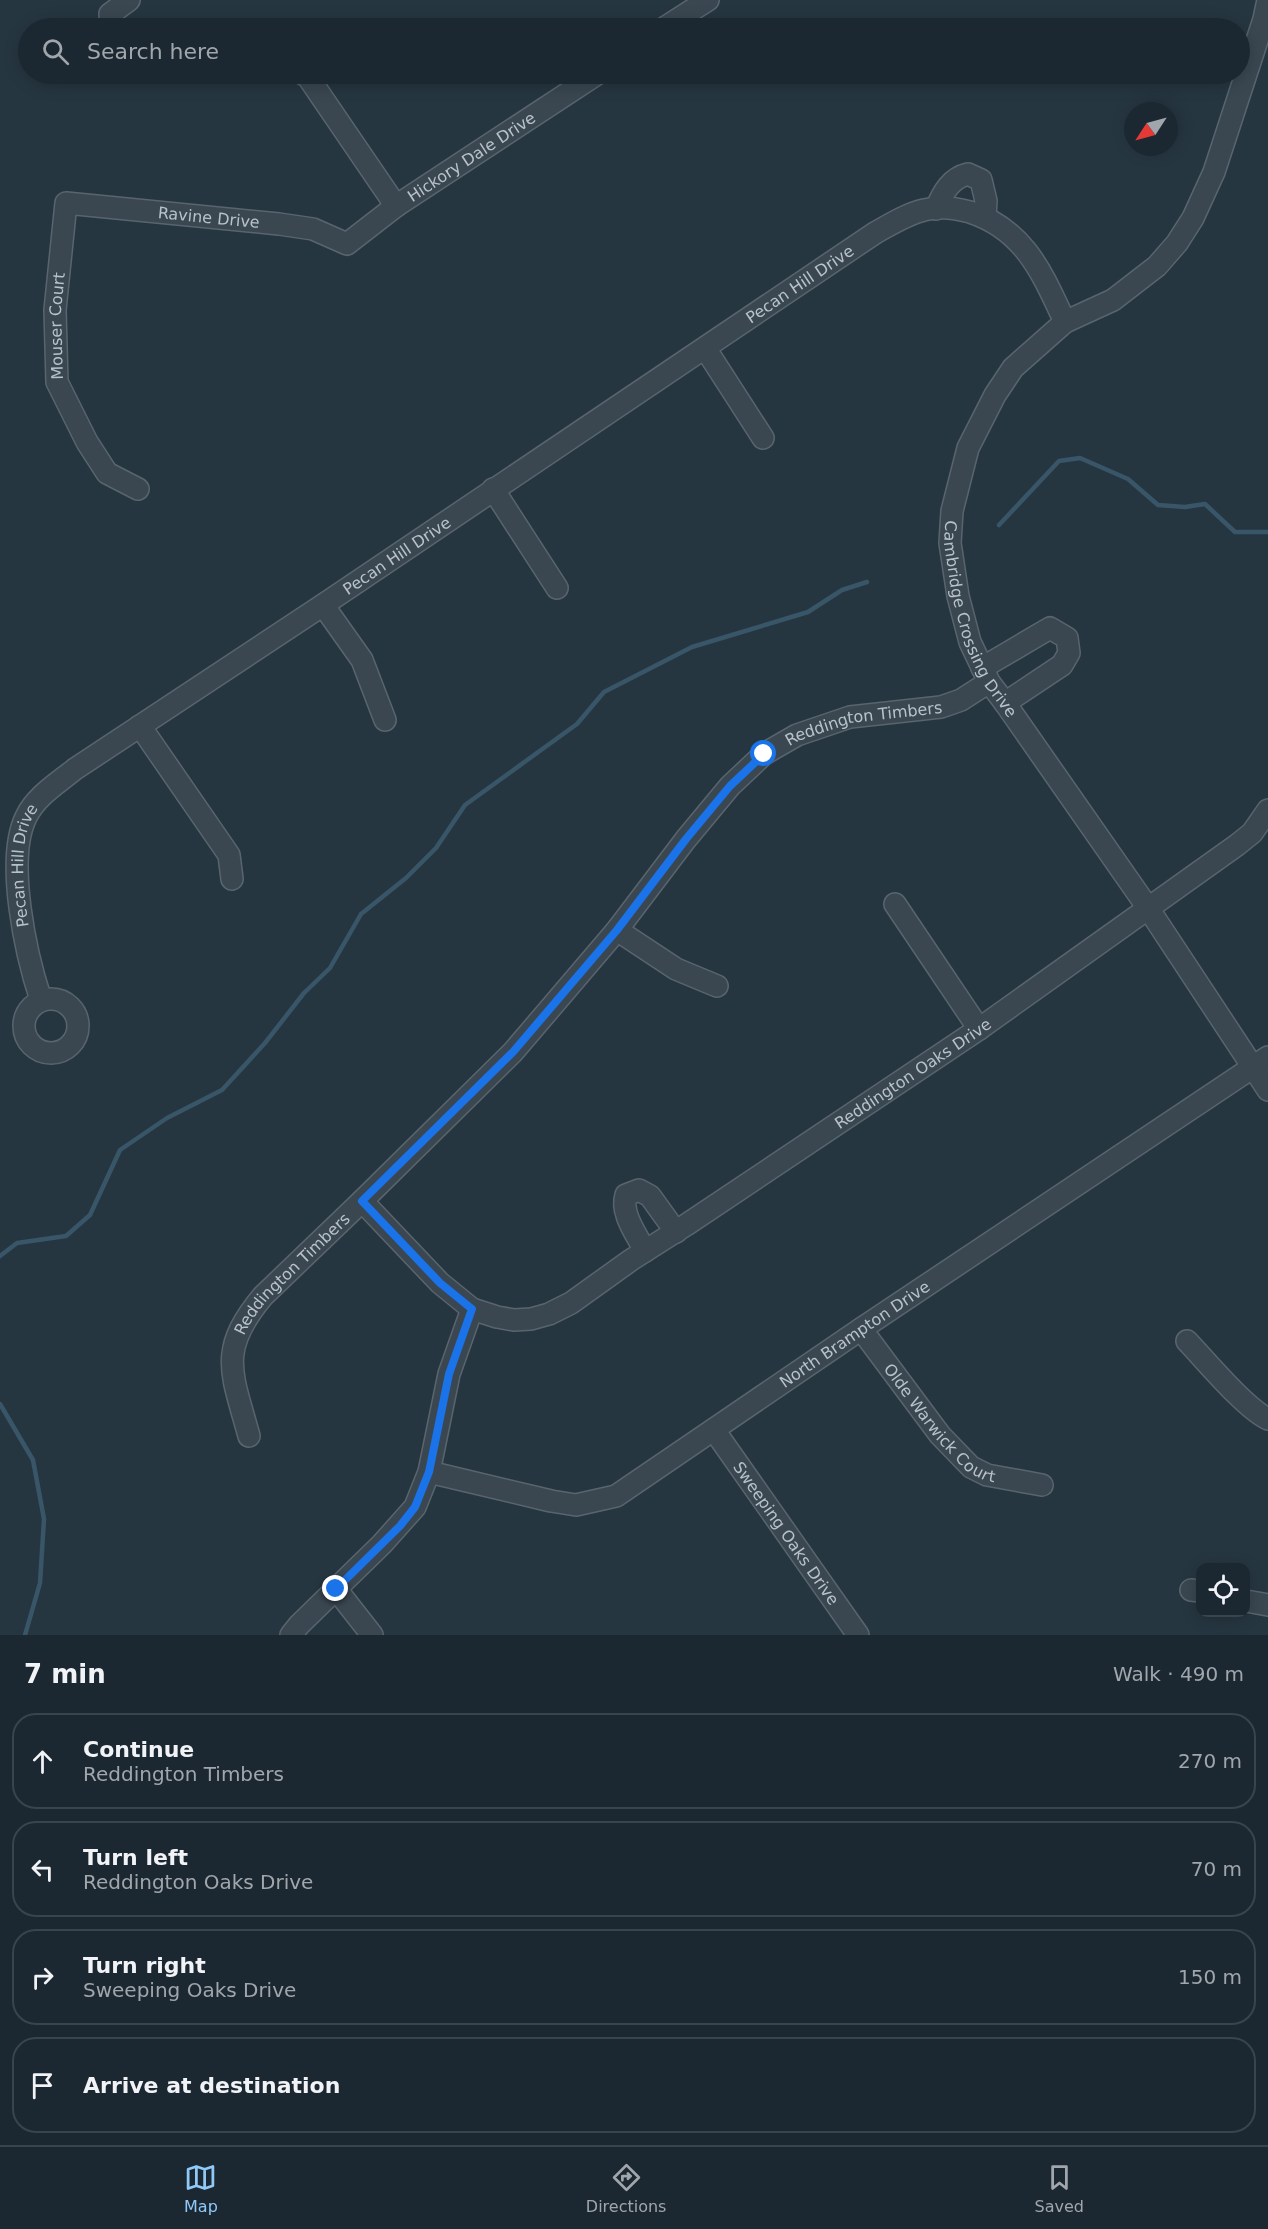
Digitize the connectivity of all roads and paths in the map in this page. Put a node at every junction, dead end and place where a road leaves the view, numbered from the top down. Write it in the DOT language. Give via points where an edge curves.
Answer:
graph roads {
  1 [pos="129,0"];
  2 [pos="708,0"];
  3 [pos="1268,0"];
  4 [pos="110,18"];
  5 [pos="680,18"];
  6 [pos="1250,63"];
  7 [pos="313,84"];
  8 [pos="582,84"];
  9 [pos="1243,84"];
  10 [pos="66,203"];
  11 [pos="396,206"];
  12 [pos="936,208"];
  13 [pos="985,217"];
  14 [pos="347,244"];
  15 [pos="1065,322"];
  16 [pos="705,348"];
  17 [pos="763,438"];
  18 [pos="138,489"];
  19 [pos="493,489"];
  20 [pos="557,588"];
  21 [pos="323,605"];
  22 [pos="985,675"];
  23 [pos="1005,703"];
  24 [pos="385,720"];
  25 [pos="140,726"];
  26 [pos="1268,810"];
  27 [pos="232,879"];
  28 [pos="895,904"];
  29 [pos="1148,908"];
  30 [pos="617,930"];
  31 [pos="717,986"];
  32 [pos="41,1000"];
  33 [pos="979,1029"];
  34 [pos="1261,1063"];
  35 [pos="1268,1090"];
  36 [pos="362,1201"];
  37 [pos="676,1232"];
  38 [pos="645,1251"];
  39 [pos="472,1309"];
  40 [pos="861,1329"];
  41 [pos="1187,1341"];
  42 [pos="1268,1419"];
  43 [pos="714,1430"];
  44 [pos="249,1436"];
  45 [pos="429,1472"];
  46 [pos="1041,1485"];
  47 [pos="336,1589"];
  48 [pos="1250,1602"];
  49 [pos="1268,1605"];
  50 [pos="291,1635"];
  51 [pos="372,1635"];
  52 [pos="858,1635"];
  1 -- 4 [label="street" via="110,14"];
  2 -- 5 [label="street"];
  3 -- 6 [label="street, Cambridge Crossing Drive"];
  7 -- 11 [label="street"];
  8 -- 11 [label="street, Hickory Dale Drive"];
  9 -- 15 [label="street, Cambridge Crossing Drive" via="1214,172 1177,243 1157,266 1113,300"];
  10 -- 14 [label="street, Ravine Drive" via="279,224 313,229"];
  10 -- 18 [label="street, Mouser Court" via="54,310 57,382 107,473"];
  11 -- 14 [label="street, Hickory Dale Drive"];
  12 -- 13 [label="street, Pecan Hill Drive" via="959,209"];
  12 -- 13 [label="street" via="956,177 969,174 981,180"];
  12 -- 16 [label="street, Pecan Hill Drive" via="901,219 875,233"];
  13 -- 15 [label="street, Pecan Hill Drive" via="1017,239 1032,258"];
  15 -- 22 [label="street, Cambridge Crossing Drive" via="1013,368 968,448 959,477 950,543 970,642"];
  16 -- 17 [label="street"];
  16 -- 19 [label="street, Pecan Hill Drive"];
  19 -- 20 [label="street"];
  19 -- 21 [label="street, Pecan Hill Drive"];
  21 -- 24 [label="street" via="362,660"];
  21 -- 25 [label="street, Pecan Hill Drive"];
  22 -- 23 [label="street, Cambridge Crossing Drive"];
  22 -- 23 [label="street, Reddington Timbers" via="1050,628 1067,638 1069,653 1062,665"];
  22 -- 30 [label="street, Reddington Timbers" via="961,700 941,707 850,717 797,735 764,754 730,786"];
  23 -- 29 [label="street, Cambridge Crossing Drive"];
  25 -- 27 [label="street" via="229,855"];
  25 -- 32 [label="street, Pecan Hill Drive" via="66,776 35,803 26,817 16,850 17,882 32,972"];
  26 -- 29 [label="street, Reddington Oaks Drive" via="1252,833"];
  28 -- 33 [label="street"];
  29 -- 33 [label="street, Reddington Oaks Drive"];
  29 -- 34 [label="street, Cambridge Crossing Drive"];
  30 -- 31 [label="street" via="676,969"];
  30 -- 36 [label="street, Reddington Timbers" via="513,1052"];
  33 -- 37 [label="street, Reddington Oaks Drive"];
  34 -- 35 [label="street, Cambridge Crossing Drive"];
  34 -- 40 [label="street, North Brampton Drive"];
  36 -- 39 [label="street, Reddington Oaks Drive" via="440,1283"];
  36 -- 44 [label="street, Reddington Timbers" via="263,1296 240,1328 231,1363"];
  37 -- 38 [label="street, Reddington Oaks Drive"];
  37 -- 38 [label="street" via="650,1196 639,1190 626,1195 625,1210"];
  38 -- 39 [label="street, Reddington Oaks Drive" via="549,1314 514,1320"];
  39 -- 45 [label="street" via="449,1374"];
  40 -- 43 [label="street, North Brampton Drive"];
  40 -- 46 [label="street, Olde Warwick Court" via="940,1435 971,1467 987,1475"];
  41 -- 42 [label="street"];
  43 -- 45 [label="street, North Brampton Drive" via="631,1488 590,1503 551,1502"];
  43 -- 52 [label="street, Sweeping Oaks Drive"];
  45 -- 47 [label="street" via="415,1507 400,1526"];
  47 -- 50 [label="street"];
  47 -- 51 [label="street"];
  48 -- 49 [label="street"];
}
